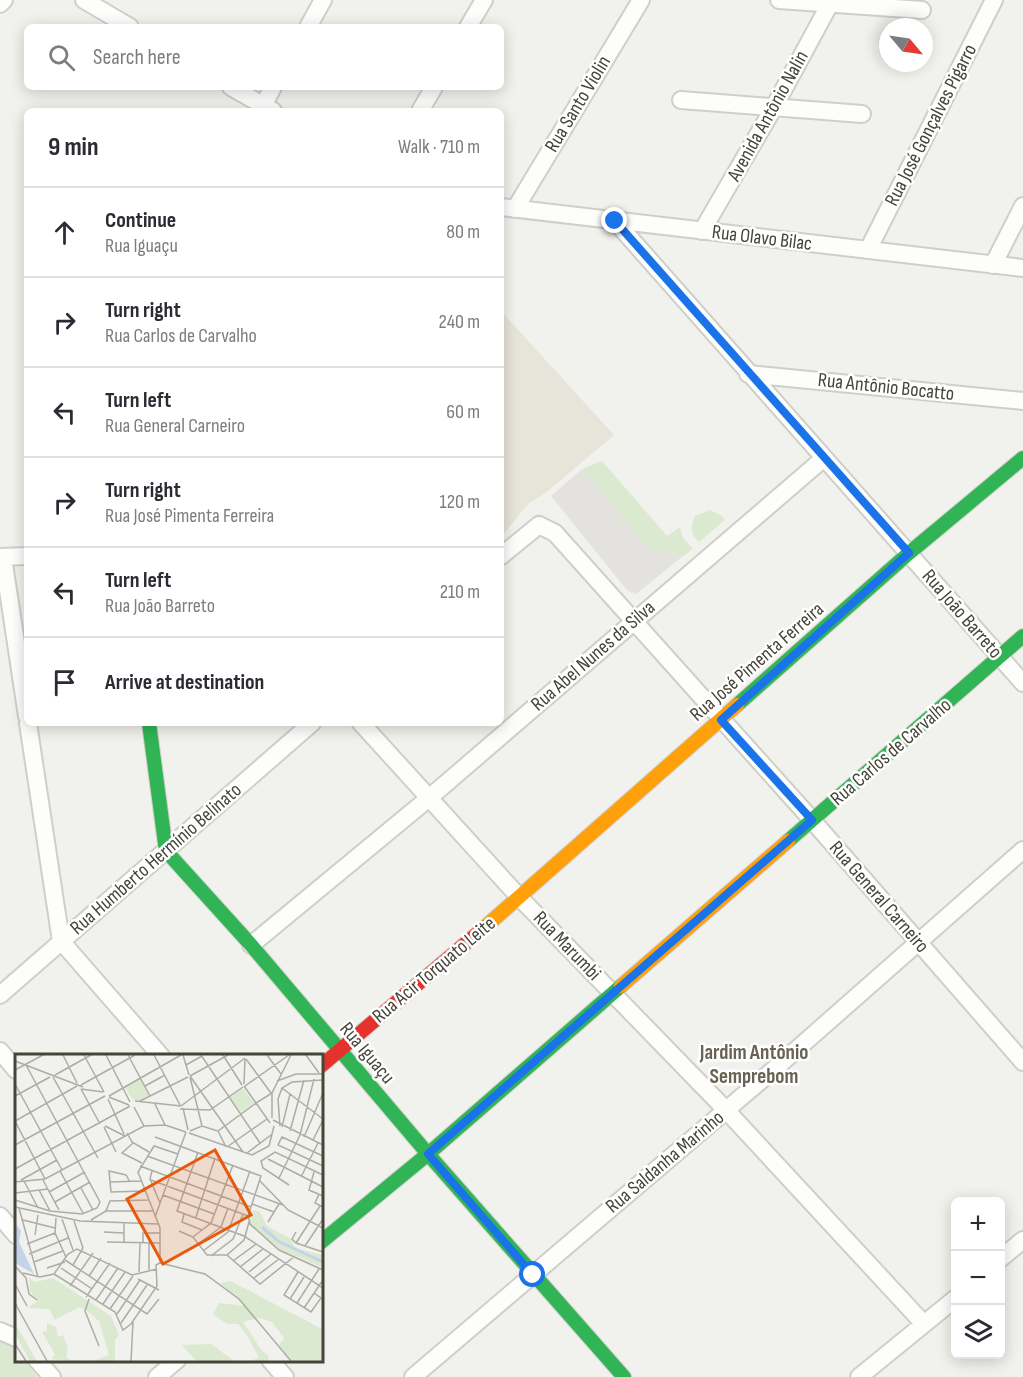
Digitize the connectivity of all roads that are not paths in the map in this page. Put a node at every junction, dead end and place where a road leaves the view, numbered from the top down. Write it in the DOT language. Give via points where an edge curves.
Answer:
graph roads {
  1 [pos="3,0"];
  2 [pos="84,0"];
  3 [pos="323,0"];
  4 [pos="484,0"];
  5 [pos="641,0"];
  6 [pos="779,0"];
  7 [pos="994,0"];
  8 [pos="831,2"];
  9 [pos="0,4"];
  10 [pos="922,10"];
  11 [pos="125,24"];
  12 [pos="310,24"];
  13 [pos="470,24"];
  14 [pos="236,90"];
  15 [pos="272,90"];
  16 [pos="432,90"];
  17 [pos="681,100"];
  18 [pos="268,108"];
  19 [pos="422,108"];
  20 [pos="773,109"];
  21 [pos="862,114"];
  22 [pos="1023,206"];
  23 [pos="508,208"];
  24 [pos="615,221"];
  25 [pos="702,231"];
  26 [pos="868,250"];
  27 [pos="993,265"];
  28 [pos="1023,268"];
  29 [pos="748,374"];
  30 [pos="1023,401"];
  31 [pos="1023,458"];
  32 [pos="823,459"];
  33 [pos="909,553"];
  34 [pos="504,554"];
  35 [pos="24,555"];
  36 [pos="2,557"];
  37 [pos="633,622"];
  38 [pos="1023,636"];
  39 [pos="1000,657"];
  40 [pos="1023,683"];
  41 [pos="24,697"];
  42 [pos="721,720"];
  43 [pos="28,726"];
  44 [pos="149,726"];
  45 [pos="309,726"];
  46 [pos="364,726"];
  47 [pos="429,798"];
  48 [pos="812,820"];
  49 [pos="1023,849"];
  50 [pos="166,851"];
  51 [pos="520,898"];
  52 [pos="61,941"];
  53 [pos="918,942"];
  54 [pos="251,945"];
  55 [pos="612,993"];
  56 [pos="0,995"];
  57 [pos="339,1050"];
  58 [pos="0,1051"];
  59 [pos="158,1054"];
  60 [pos="1023,1062"];
  61 [pos="322,1065"];
  62 [pos="15,1069"];
  63 [pos="726,1110"];
  64 [pos="428,1154"];
  65 [pos="0,1216"];
  66 [pos="15,1234"];
  67 [pos="1023,1240"];
  68 [pos="322,1241"];
  69 [pos="1005,1255"];
  70 [pos="533,1275"];
  71 [pos="951,1302"];
  72 [pos="924,1324"];
  73 [pos="39,1362"];
  74 [pos="175,1362"];
  75 [pos="272,1362"];
  76 [pos="52,1377"];
  77 [pos="157,1377"];
  78 [pos="285,1377"];
  79 [pos="413,1377"];
  80 [pos="624,1377"];
  81 [pos="859,1377"];
  1 -- 9 [label="street"];
  2 -- 11 [label="street"];
  3 -- 12 [label="street"];
  4 -- 13 [label="street"];
  5 -- 23 [label="street, Rua Santo Violin"];
  6 -- 8 [label="street"];
  7 -- 26 [label="street, Rua José Gonçalves Pigarro"];
  8 -- 10 [label="street"];
  8 -- 20 [label="street, Avenida Antônio Nalin"];
  14 -- 18 [label="street"];
  15 -- 18 [label="street"];
  16 -- 19 [label="street"];
  17 -- 20 [label="street"];
  20 -- 21 [label="street"];
  20 -- 25 [label="street, Avenida Antônio Nalin"];
  22 -- 27 [label="street"];
  23 -- 24 [label="street, Rua Olavo Bilac"];
  24 -- 25 [label="street, Rua Olavo Bilac"];
  24 -- 29 [label="street, Rua João Barreto"];
  25 -- 26 [label="street, Rua Olavo Bilac"];
  26 -- 27 [label="street, Rua Olavo Bilac"];
  27 -- 28 [label="street, Rua Olavo Bilac"];
  29 -- 30 [label="street, Rua Antônio Bocatto"];
  29 -- 32 [label="street, Rua João Barreto"];
  31 -- 33 [label="street, Rua José Pimenta Ferreira"];
  32 -- 33 [label="street, Rua João Barreto"];
  32 -- 37 [label="street, Rua Abel Nunes da Silva"];
  33 -- 39 [label="street, Rua João Barreto"];
  33 -- 42 [label="street, Rua José Pimenta Ferreira"];
  34 -- 37 [label="street, Rua General Carneiro" via="539,525 555,532"];
  35 -- 36 [label="street"];
  36 -- 41 [label="street"];
  37 -- 42 [label="street, Rua General Carneiro"];
  37 -- 47 [label="street, Rua Abel Nunes da Silva"];
  38 -- 39 [label="street, Rua Carlos de Carvalho"];
  39 -- 40 [label="street, Rua João Barreto"];
  39 -- 48 [label="street, Rua Carlos de Carvalho"];
  42 -- 48 [label="street, Rua General Carneiro"];
  42 -- 51 [label="street, Rua José Pimenta Ferreira"];
  43 -- 52 [label="street"];
  44 -- 50 [label="street"];
  45 -- 50 [label="street, Rua Humberto Hermínio Belinato"];
  46 -- 47 [label="street, Rua Marumbi"];
  47 -- 51 [label="street, Rua Marumbi"];
  47 -- 54 [label="street, Rua Abel Nunes da Silva"];
  48 -- 53 [label="street, Rua General Carneiro"];
  48 -- 55 [label="street, Rua Carlos de Carvalho"];
  49 -- 53 [label="street, Rua Saldanha Marinho"];
  50 -- 52 [label="street, Rua Humberto Hermínio Belinato"];
  50 -- 54 [label="street, Rua Iguaçu"];
  51 -- 55 [label="street, Rua Marumbi"];
  51 -- 57 [label="street, Rua Acir Torquato Leite"];
  52 -- 56 [label="street, Rua Humberto Hermínio Belinato"];
  52 -- 59 [label="street"];
  53 -- 60 [label="street, Rua General Carneiro"];
  53 -- 63 [label="street, Rua Saldanha Marinho"];
  54 -- 57 [label="street, Rua Iguaçu"];
  55 -- 63 [label="street, Rua Marumbi"];
  55 -- 64 [label="street, Rua Carlos de Carvalho"];
  57 -- 61 [label="street, Rua Acir Torquato Leite"];
  57 -- 64 [label="street, Rua Iguaçu"];
  58 -- 62 [label="street"];
  63 -- 70 [label="street, Rua Saldanha Marinho"];
  63 -- 72 [label="street, Rua Marumbi"];
  64 -- 68 [label="street, Rua Carlos de Carvalho"];
  64 -- 70 [label="street, Rua Iguaçu"];
  65 -- 66 [label="street"];
  67 -- 69 [label="street"];
  70 -- 79 [label="street, Rua Saldanha Marinho"];
  70 -- 80 [label="street, Rua Iguaçu"];
  71 -- 72 [label="street"];
  72 -- 81 [label="street"];
  73 -- 76 [label="street"];
  74 -- 77 [label="street"];
  75 -- 78 [label="street"];
}
